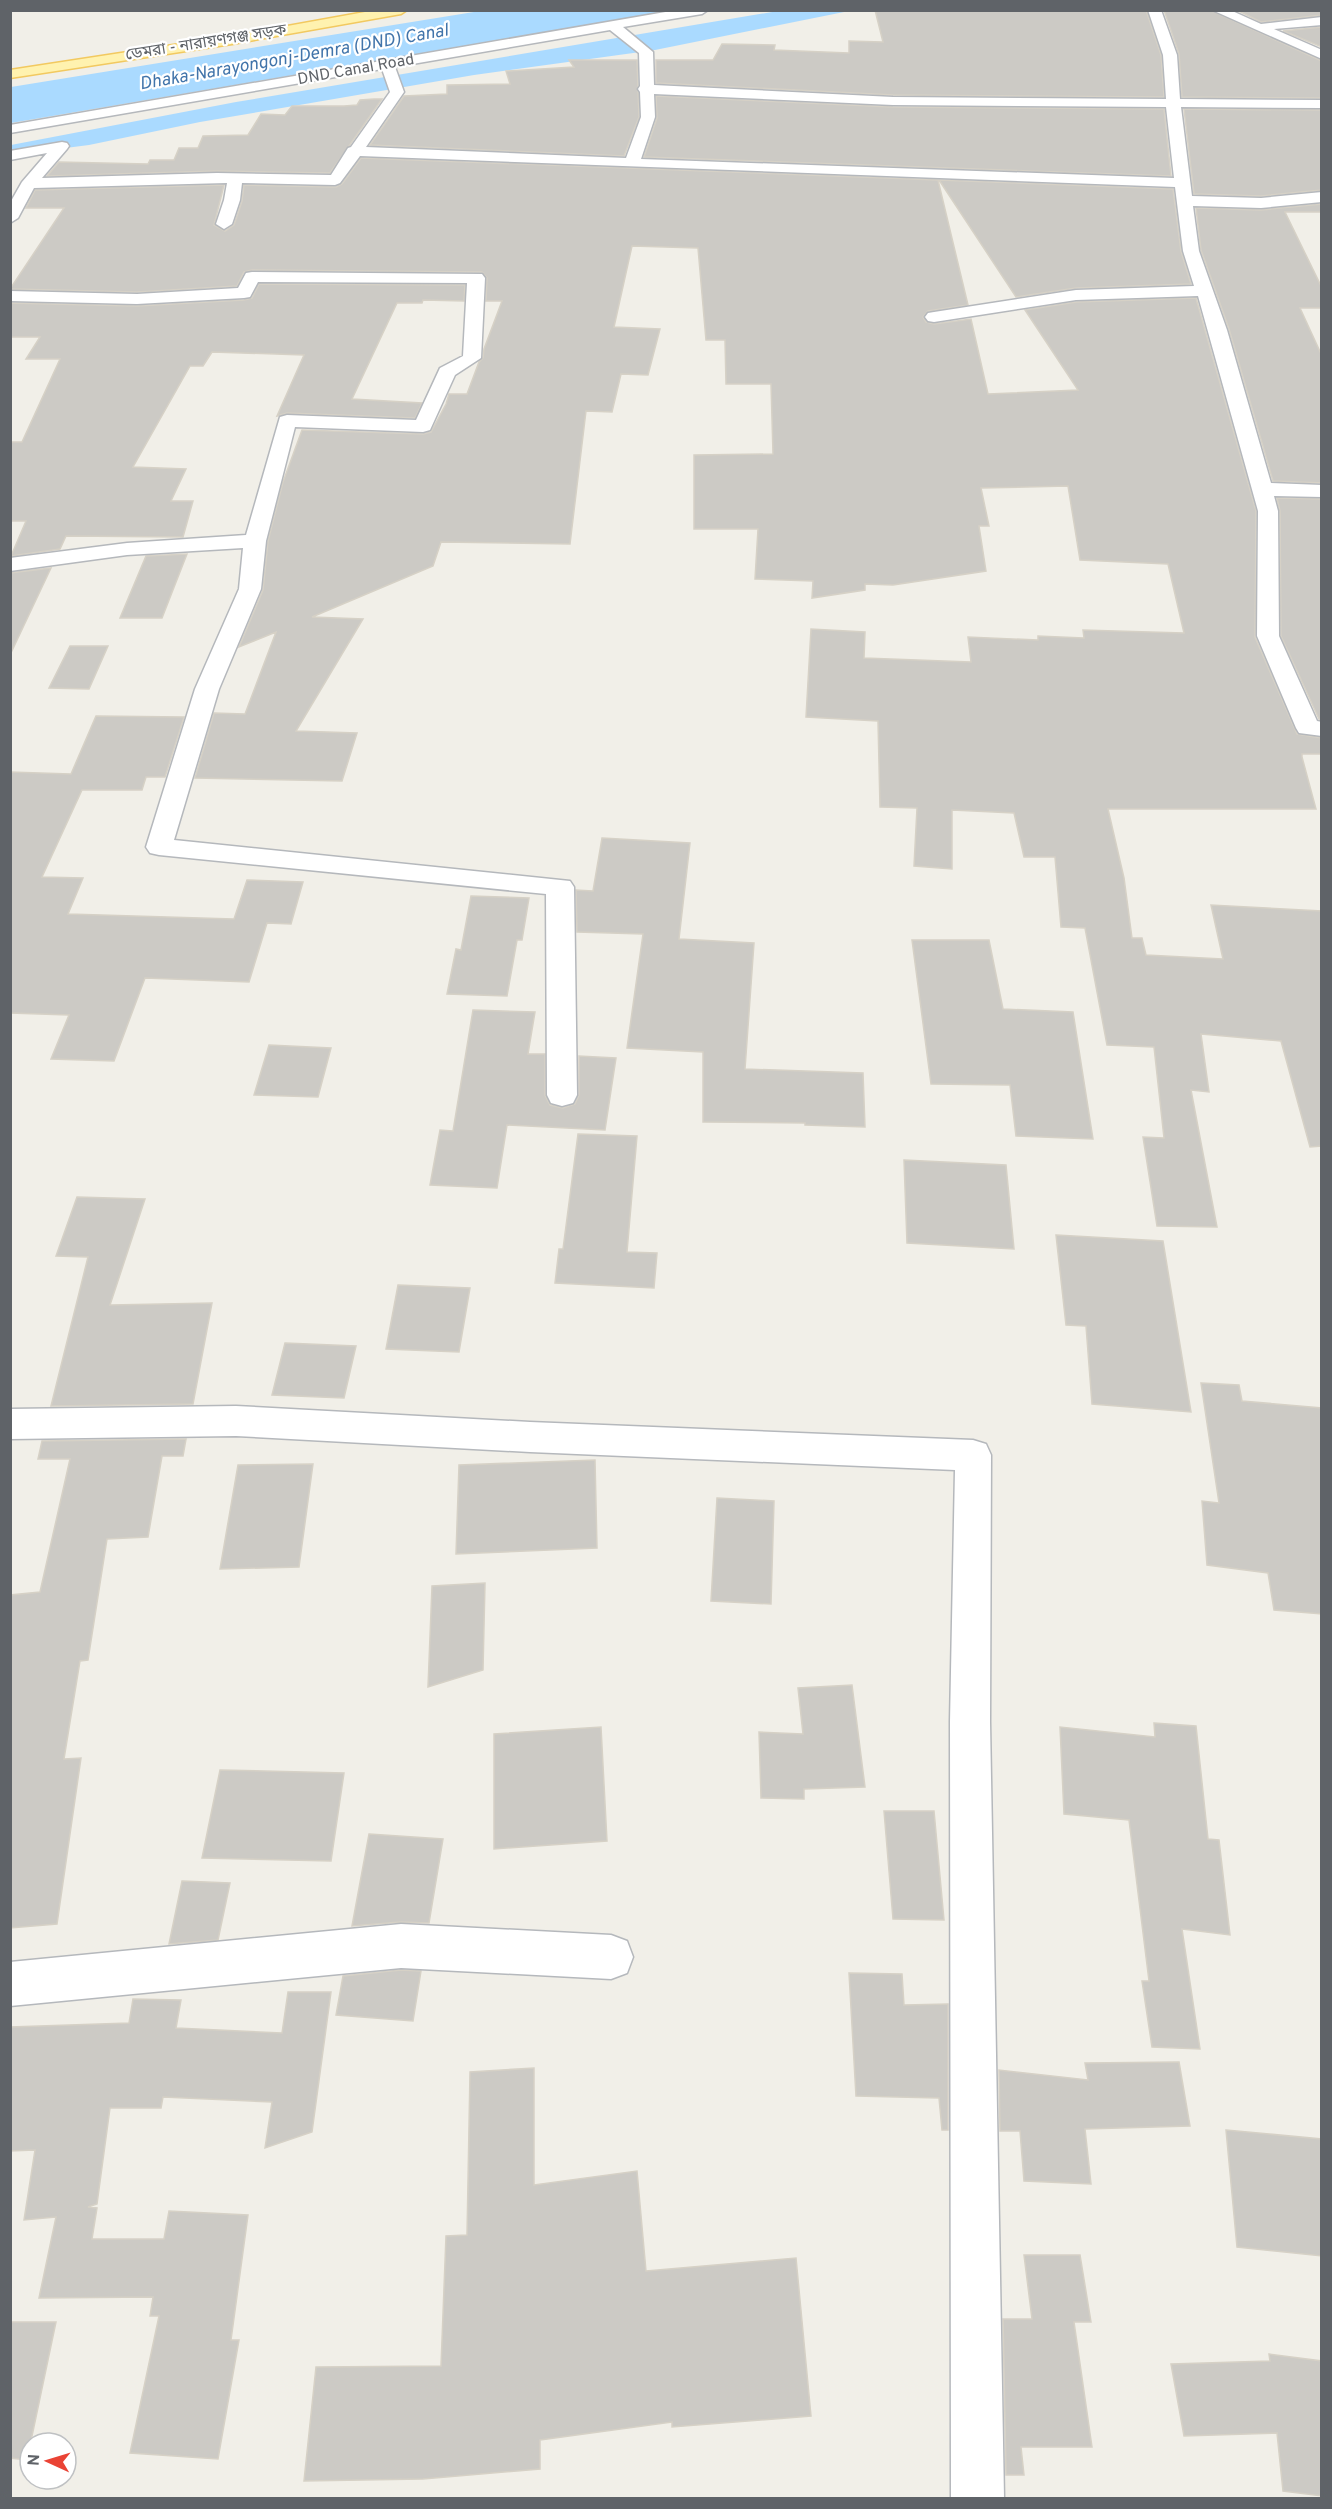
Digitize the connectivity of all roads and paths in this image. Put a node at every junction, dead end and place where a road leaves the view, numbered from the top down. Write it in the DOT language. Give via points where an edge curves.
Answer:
graph roads {
  1 [pos="401,10"];
  2 [pos="702,10"];
  3 [pos="1154,10"];
  4 [pos="1218,10"];
  5 [pos="1322,21"];
  6 [pos="613,26"];
  7 [pos="1258,28"];
  8 [pos="1322,55"];
  9 [pos="388,64"];
  10 [pos="10,74"];
  11 [pos="645,89"];
  12 [pos="1173,102"];
  13 [pos="1322,105"];
  14 [pos="10,129"];
  15 [pos="353,151"];
  16 [pos="10,156"];
  17 [pos="632,163"];
  18 [pos="235,179"];
  19 [pos="30,183"];
  20 [pos="1183,183"];
  21 [pos="1322,197"];
  22 [pos="1186,201"];
  23 [pos="10,218"];
  24 [pos="224,224"];
  25 [pos="1204,291"];
  26 [pos="10,296"];
  27 [pos="934,317"];
  28 [pos="1263,489"];
  29 [pos="1322,491"];
  30 [pos="255,541"];
  31 [pos="10,565"];
  32 [pos="1322,729"];
  33 [pos="562,1095"];
  34 [pos="10,1424"];
  35 [pos="611,1957"];
  36 [pos="10,1984"];
  37 [pos="978,2499"];
  1 -- 10 [label="main road, ডেমরা - নারায়ণগঞ্জ সড়ক"];
  2 -- 6 [label="street, DND Canal Road"];
  3 -- 12 [label="street" via="1170,55"];
  4 -- 7 [label="street"];
  5 -- 7 [label="street"];
  6 -- 9 [label="street, DND Canal Road"];
  6 -- 11 [label="street" via="645,52"];
  7 -- 8 [label="street"];
  9 -- 14 [label="street, DND Canal Road"];
  9 -- 15 [label="street" via="397,92"];
  11 -- 12 [label="street" via="893,101"];
  11 -- 17 [label="street" via="648,117"];
  12 -- 13 [label="street"];
  12 -- 20 [label="street"];
  15 -- 17 [label="street"];
  15 -- 18 [label="street" via="335,180"];
  16 -- 19 [label="street" via="62,146"];
  17 -- 20 [label="street"];
  18 -- 19 [label="street"];
  18 -- 24 [label="street"];
  19 -- 23 [label="street"];
  20 -- 22 [label="street"];
  21 -- 22 [label="street" via="1261,203"];
  22 -- 25 [label="street" via="1191,251"];
  25 -- 27 [label="street" via="1076,296"];
  25 -- 28 [label="street"];
  26 -- 30 [label="street" via="137,299 244,293 252,277 476,278 472,358 447,372 423,426 287,421"];
  28 -- 29 [label="street"];
  28 -- 32 [label="street" via="1268,511 1268,636 1308,728"];
  30 -- 31 [label="street" via="127,549"];
  30 -- 33 [label="street" via="250,589 207,689 159,847 561,887"];
  34 -- 37 [label="street" via="236,1421 973,1455 970,1722"];
  35 -- 36 [label="street" via="401,1946"];
}
